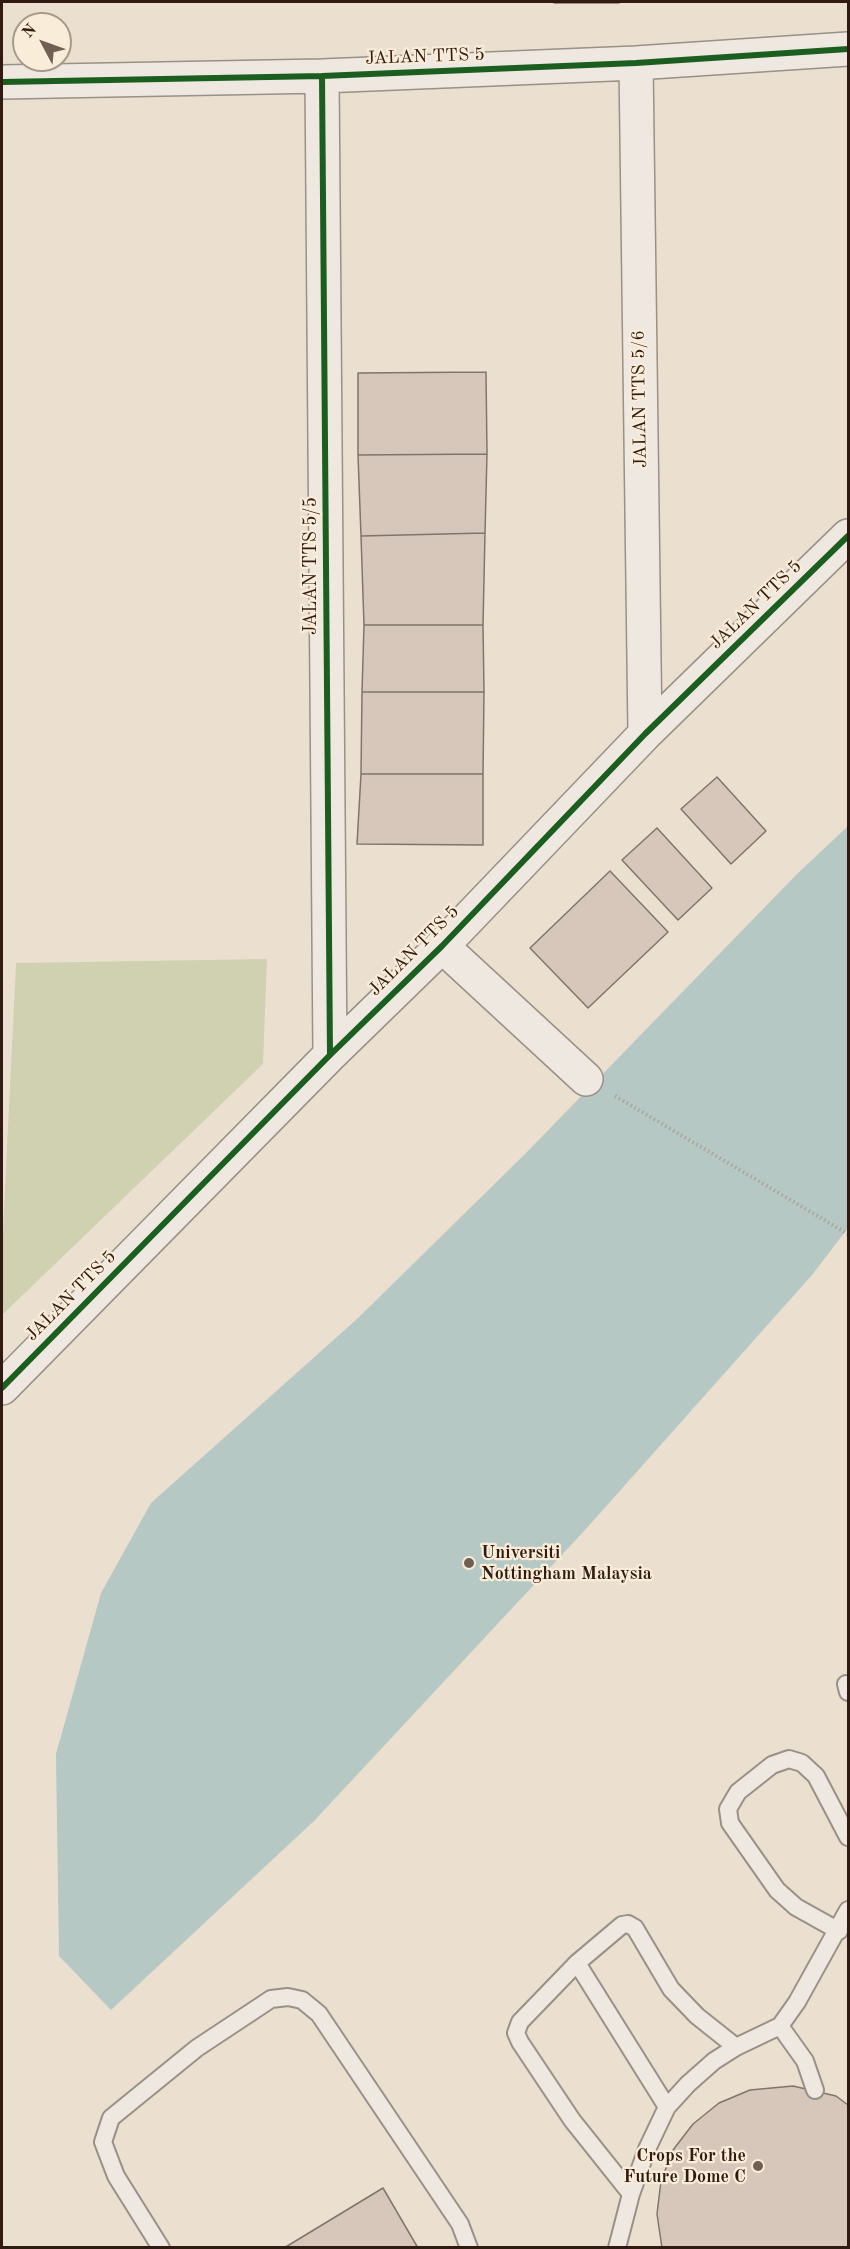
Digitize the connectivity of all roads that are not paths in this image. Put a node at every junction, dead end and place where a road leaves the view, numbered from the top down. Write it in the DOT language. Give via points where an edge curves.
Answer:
graph roads {
  1 [pos="849,49"];
  2 [pos="636,63"];
  3 [pos="322,76"];
  4 [pos="2,82"];
  5 [pos="849,536"];
  6 [pos="645,734"];
  7 [pos="442,946"];
  8 [pos="330,1055"];
  9 [pos="586,1078"];
  10 [pos="2,1388"];
  11 [pos="849,1837"];
  12 [pos="849,1910"];
  13 [pos="838,1931"];
  14 [pos="577,1963"];
  15 [pos="780,2026"];
  16 [pos="736,2047"];
  17 [pos="815,2090"];
  18 [pos="667,2107"];
  19 [pos="631,2194"];
  20 [pos="161,2247"];
  21 [pos="469,2247"];
  22 [pos="617,2247"];
  1 -- 2 [label="street, JALAN TTS 5"];
  2 -- 3 [label="street, JALAN TTS 5"];
  2 -- 6 [label="street, JALAN TTS 5/6"];
  3 -- 4 [label="street, JALAN TTS 5"];
  3 -- 8 [label="street, JALAN TTS 5/5"];
  5 -- 6 [label="street, JALAN TTS 5"];
  6 -- 7 [label="street, JALAN TTS 5"];
  7 -- 8 [label="street, JALAN TTS 5"];
  7 -- 9 [label="street"];
  8 -- 10 [label="street, JALAN TTS 5"];
  11 -- 13 [label="lane" via="816,1776 802,1763 789,1759 772,1765 738,1792 728,1809 730,1823 777,1890 796,1907"];
  12 -- 13 [label="lane"];
  13 -- 15 [label="lane"];
  14 -- 16 [label="lane" via="628,1924 635,1928 672,1989 697,2016"];
  14 -- 18 [label="lane"];
  14 -- 19 [label="lane" via="520,2022 516,2033 573,2120"];
  15 -- 16 [label="lane"];
  15 -- 17 [label="lane" via="804,2061"];
  16 -- 18 [label="lane" via="714,2061"];
  18 -- 19 [label="lane"];
  19 -- 22 [label="lane"];
  20 -- 21 [label="lane" via="116,2176 103,2142 111,2118 197,2048 272,2000 288,1997 302,2000 319,2014 460,2224"];
}
